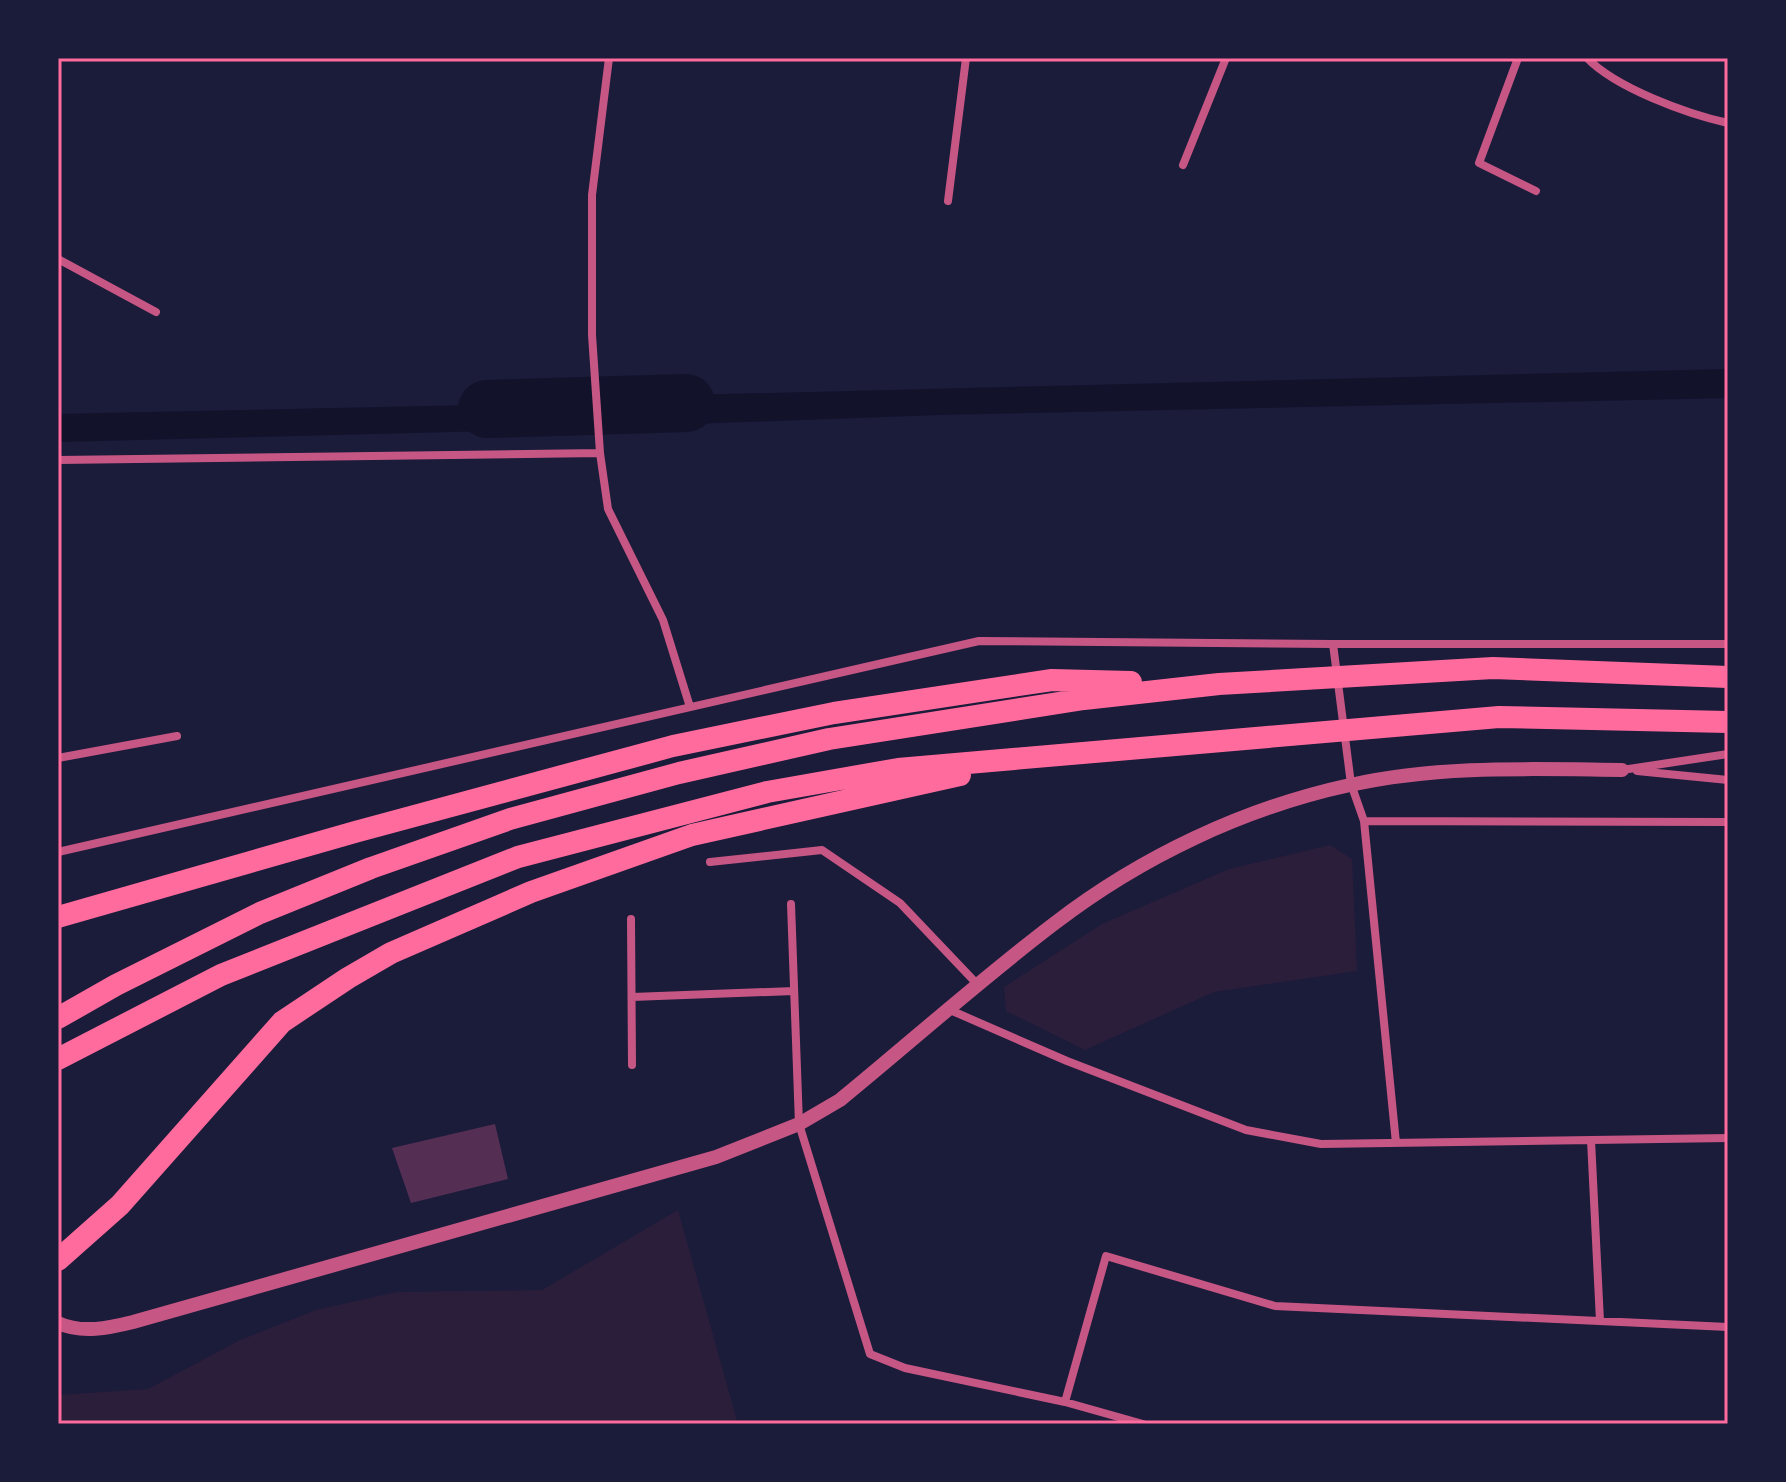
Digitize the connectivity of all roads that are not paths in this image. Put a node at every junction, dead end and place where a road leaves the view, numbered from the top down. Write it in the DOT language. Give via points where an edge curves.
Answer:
graph roads {
  1 [pos="609,58"];
  2 [pos="966,58"];
  3 [pos="1226,58"];
  4 [pos="1518,58"];
  5 [pos="1587,58"];
  6 [pos="1728,123"];
  7 [pos="1183,165"];
  8 [pos="1536,191"];
  9 [pos="948,201"];
  10 [pos="58,259"];
  11 [pos="156,312"];
  12 [pos="600,453"];
  13 [pos="58,460"];
  14 [pos="1333,644"];
  15 [pos="1728,644"];
  16 [pos="1728,677"];
  17 [pos="1219,684"];
  18 [pos="690,707"];
  19 [pos="1728,722"];
  20 [pos="177,736"];
  21 [pos="1056,754"];
  22 [pos="1728,754"];
  23 [pos="58,758"];
  24 [pos="1622,770"];
  25 [pos="1728,780"];
  26 [pos="1351,784"];
  27 [pos="1364,821"];
  28 [pos="1728,822"];
  29 [pos="58,852"];
  30 [pos="710,862"];
  31 [pos="141,893"];
  32 [pos="791,904"];
  33 [pos="58,917"];
  34 [pos="631,919"];
  35 [pos="58,926"];
  36 [pos="978,985"];
  37 [pos="794,991"];
  38 [pos="632,997"];
  39 [pos="950,1010"];
  40 [pos="58,1018"];
  41 [pos="58,1059"];
  42 [pos="632,1065"];
  43 [pos="799,1124"];
  44 [pos="1728,1138"];
  45 [pos="1591,1140"];
  46 [pos="1396,1143"];
  47 [pos="58,1260"];
  48 [pos="1600,1321"];
  49 [pos="58,1323"];
  50 [pos="1728,1327"];
  51 [pos="1065,1402"];
  52 [pos="1143,1424"];
  1 -- 12 [label="street" via="592,195 592,335"];
  2 -- 9 [label="street"];
  3 -- 7 [label="street"];
  4 -- 8 [label="street" via="1479,163"];
  5 -- 6 [label="street" via="1599,71 1687,114"];
  10 -- 11 [label="street"];
  12 -- 13 [label="street"];
  12 -- 18 [label="street" via="608,509 663,620"];
  14 -- 15 [label="street"];
  14 -- 18 [label="street" via="979,641"];
  14 -- 26 [label="street"];
  16 -- 17 [label="highway" via="1493,668"];
  17 -- 31 [label="highway" via="1052,680 850,710 673,746"];
  17 -- 40 [label="highway" via="829,739 510,819 260,913"];
  18 -- 29 [label="street"];
  19 -- 21 [label="highway" via="1499,717"];
  20 -- 23 [label="street"];
  21 -- 41 [label="highway" via="898,769 767,792 518,857 221,975"];
  21 -- 47 [label="highway" via="692,835 531,892 391,953 282,1022 120,1205"];
  22 -- 24 [label="street"];
  24 -- 25 [label="street"];
  24 -- 26 [label="street" via="1473,768"];
  26 -- 27 [label="street"];
  26 -- 36 [label="street" via="1274,806 1175,848 1057,921"];
  27 -- 28 [label="street"];
  27 -- 46 [label="street"];
  30 -- 36 [label="street" via="822,850 900,903"];
  31 -- 33 [label="highway"];
  31 -- 35 [label="highway"];
  32 -- 37 [label="street"];
  34 -- 38 [label="street"];
  36 -- 39 [label="street"];
  37 -- 38 [label="street"];
  37 -- 43 [label="street"];
  38 -- 42 [label="street"];
  39 -- 43 [label="street" via="840,1100"];
  39 -- 46 [label="street" via="1246,1130 1321,1144"];
  43 -- 49 [label="street" via="716,1157 133,1322 103,1329"];
  43 -- 51 [label="street" via="870,1354 951,1380"];
  44 -- 45 [label="street"];
  45 -- 46 [label="street"];
  45 -- 48 [label="street"];
  48 -- 50 [label="street"];
  48 -- 51 [label="street" via="1275,1306 1106,1256"];
  51 -- 52 [label="street"];
}
